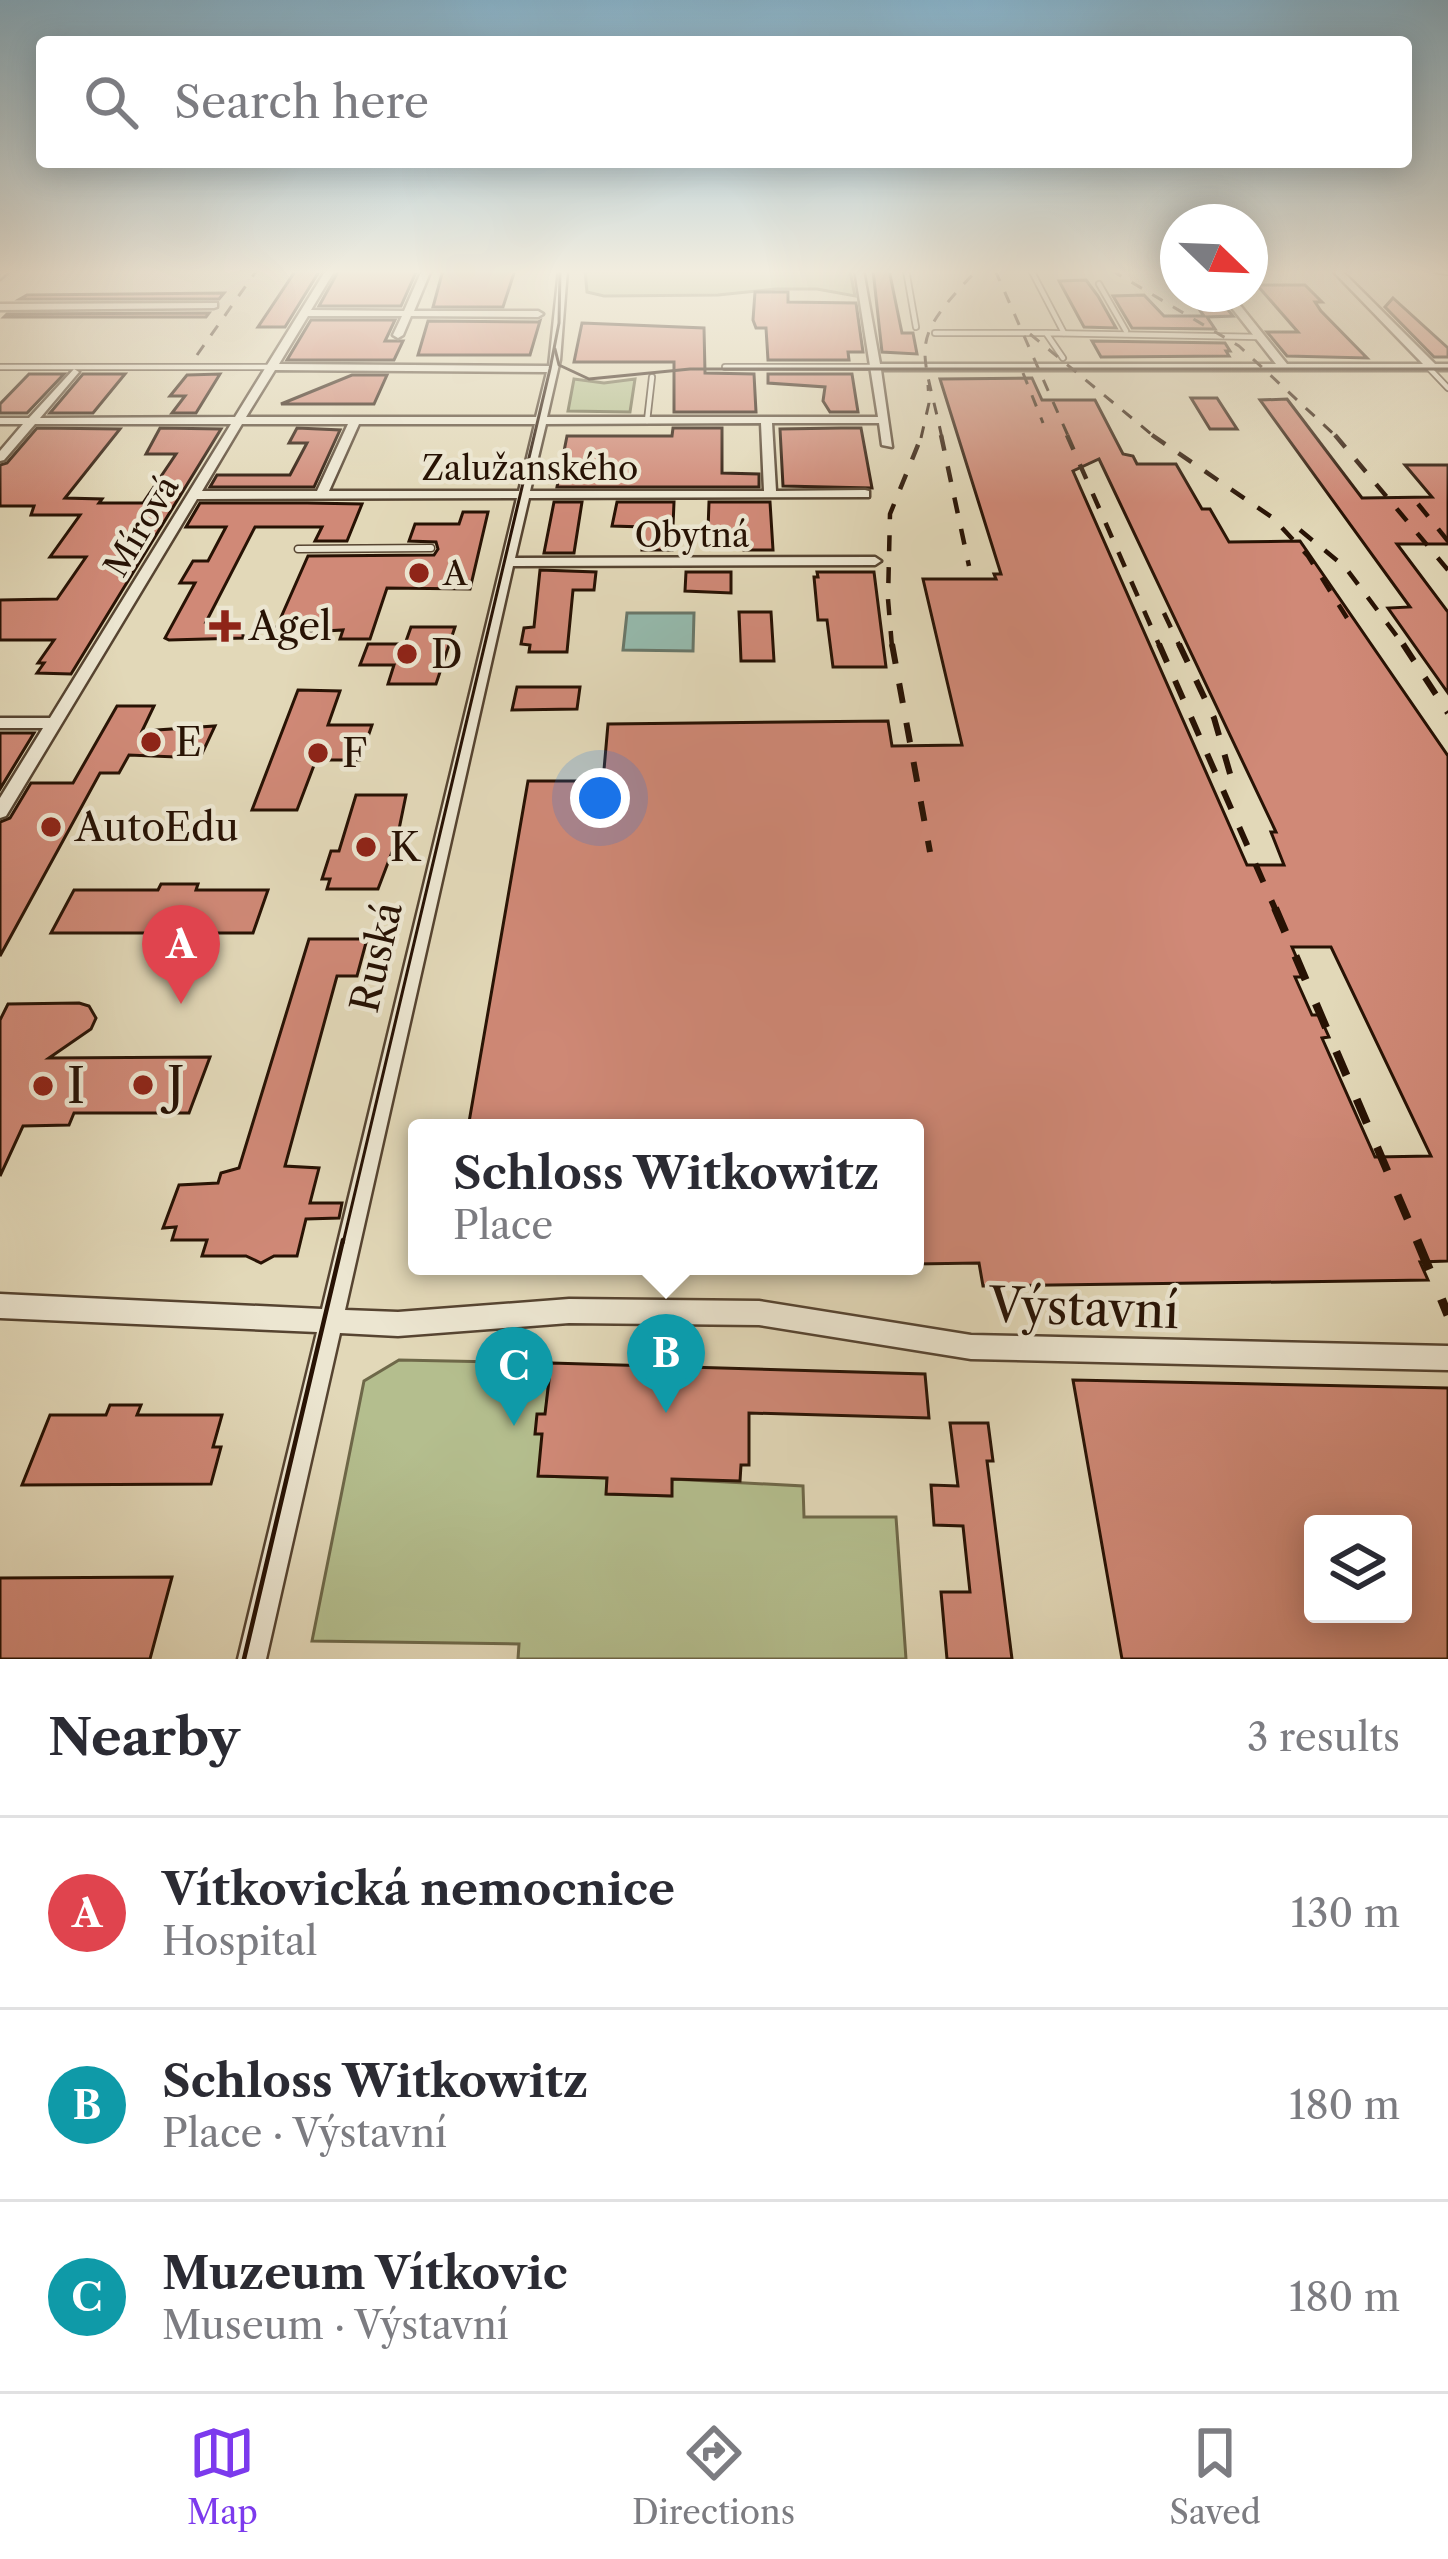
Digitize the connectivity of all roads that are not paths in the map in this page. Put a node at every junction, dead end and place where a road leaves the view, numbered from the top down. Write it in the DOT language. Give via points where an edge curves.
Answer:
graph roads {
  1 [pos="285,347"];
  2 [pos="557,347"];
  3 [pos="873,347"];
  4 [pos="1056,347"];
  5 [pos="1268,347"];
  6 [pos="1411,347"];
  7 [pos="1063,358"];
  8 [pos="0,367"];
  9 [pos="273,367"];
  10 [pos="725,367"];
  11 [pos="877,367"];
  12 [pos="1284,367"];
  13 [pos="1430,367"];
  14 [pos="1448,367"];
  15 [pos="554,369"];
  16 [pos="74,372"];
  17 [pos="652,377"];
  18 [pos="1448,388"];
  19 [pos="241,420"];
  20 [pos="355,420"];
  21 [pos="0,421"];
  22 [pos="33,421"];
  23 [pos="542,421"];
  24 [pos="647,421"];
  25 [pos="766,421"];
  26 [pos="884,421"];
  27 [pos="888,445"];
  28 [pos="0,458"];
  29 [pos="865,494"];
  30 [pos="196,495"];
  31 [pos="321,495"];
  32 [pos="770,495"];
  33 [pos="524,496"];
  34 [pos="431,548"];
  35 [pos="298,549"];
  36 [pos="875,561"];
  37 [pos="508,562"];
  38 [pos="0,723"];
  39 [pos="55,723"];
  40 [pos="0,812"];
  41 [pos="0,1306"];
  42 [pos="332,1321"];
  43 [pos="1448,1358"];
  44 [pos="252,1659"];
  1 -- 9 [label="street, Mírová"];
  2 -- 15 [label="street, Ruská"];
  3 -- 11 [label="street"];
  4 -- 7 [label="lane"];
  5 -- 12 [label="street"];
  6 -- 13 [label="street"];
  8 -- 9 [label="lane"];
  9 -- 15 [label="street"];
  9 -- 19 [label="street, Mírová"];
  10 -- 11 [label="lane"];
  11 -- 12 [label="street"];
  11 -- 26 [label="street"];
  12 -- 13 [label="street"];
  13 -- 14 [label="street"];
  13 -- 18 [label="lane"];
  15 -- 23 [label="street, Ruská"];
  16 -- 22 [label="street"];
  17 -- 24 [label="lane"];
  19 -- 20 [label="street"];
  19 -- 22 [label="street"];
  19 -- 30 [label="street, Mírová"];
  20 -- 23 [label="street"];
  20 -- 31 [label="street"];
  21 -- 22 [label="street"];
  22 -- 28 [label="street"];
  23 -- 24 [label="street"];
  23 -- 33 [label="street, Ruská"];
  24 -- 25 [label="street"];
  25 -- 26 [label="street"];
  25 -- 32 [label="street"];
  26 -- 27 [label="street"];
  29 -- 32 [label="street, Zalužanského"];
  30 -- 31 [label="street, Zalužanského"];
  30 -- 39 [label="street, Mírová"];
  31 -- 33 [label="street, Zalužanského"];
  32 -- 33 [label="street, Zalužanského"];
  33 -- 37 [label="street, Ruská"];
  34 -- 35 [label="lane"];
  36 -- 37 [label="street, Obytná"];
  37 -- 42 [label="street, Ruská"];
  38 -- 39 [label="street"];
  39 -- 40 [label="street, Mírová"];
  41 -- 42 [label="street, Výstavní"];
  42 -- 43 [label="street, Výstavní" via="759,1313 971,1347"];
  42 -- 44 [label="street, Ruská"];
}
